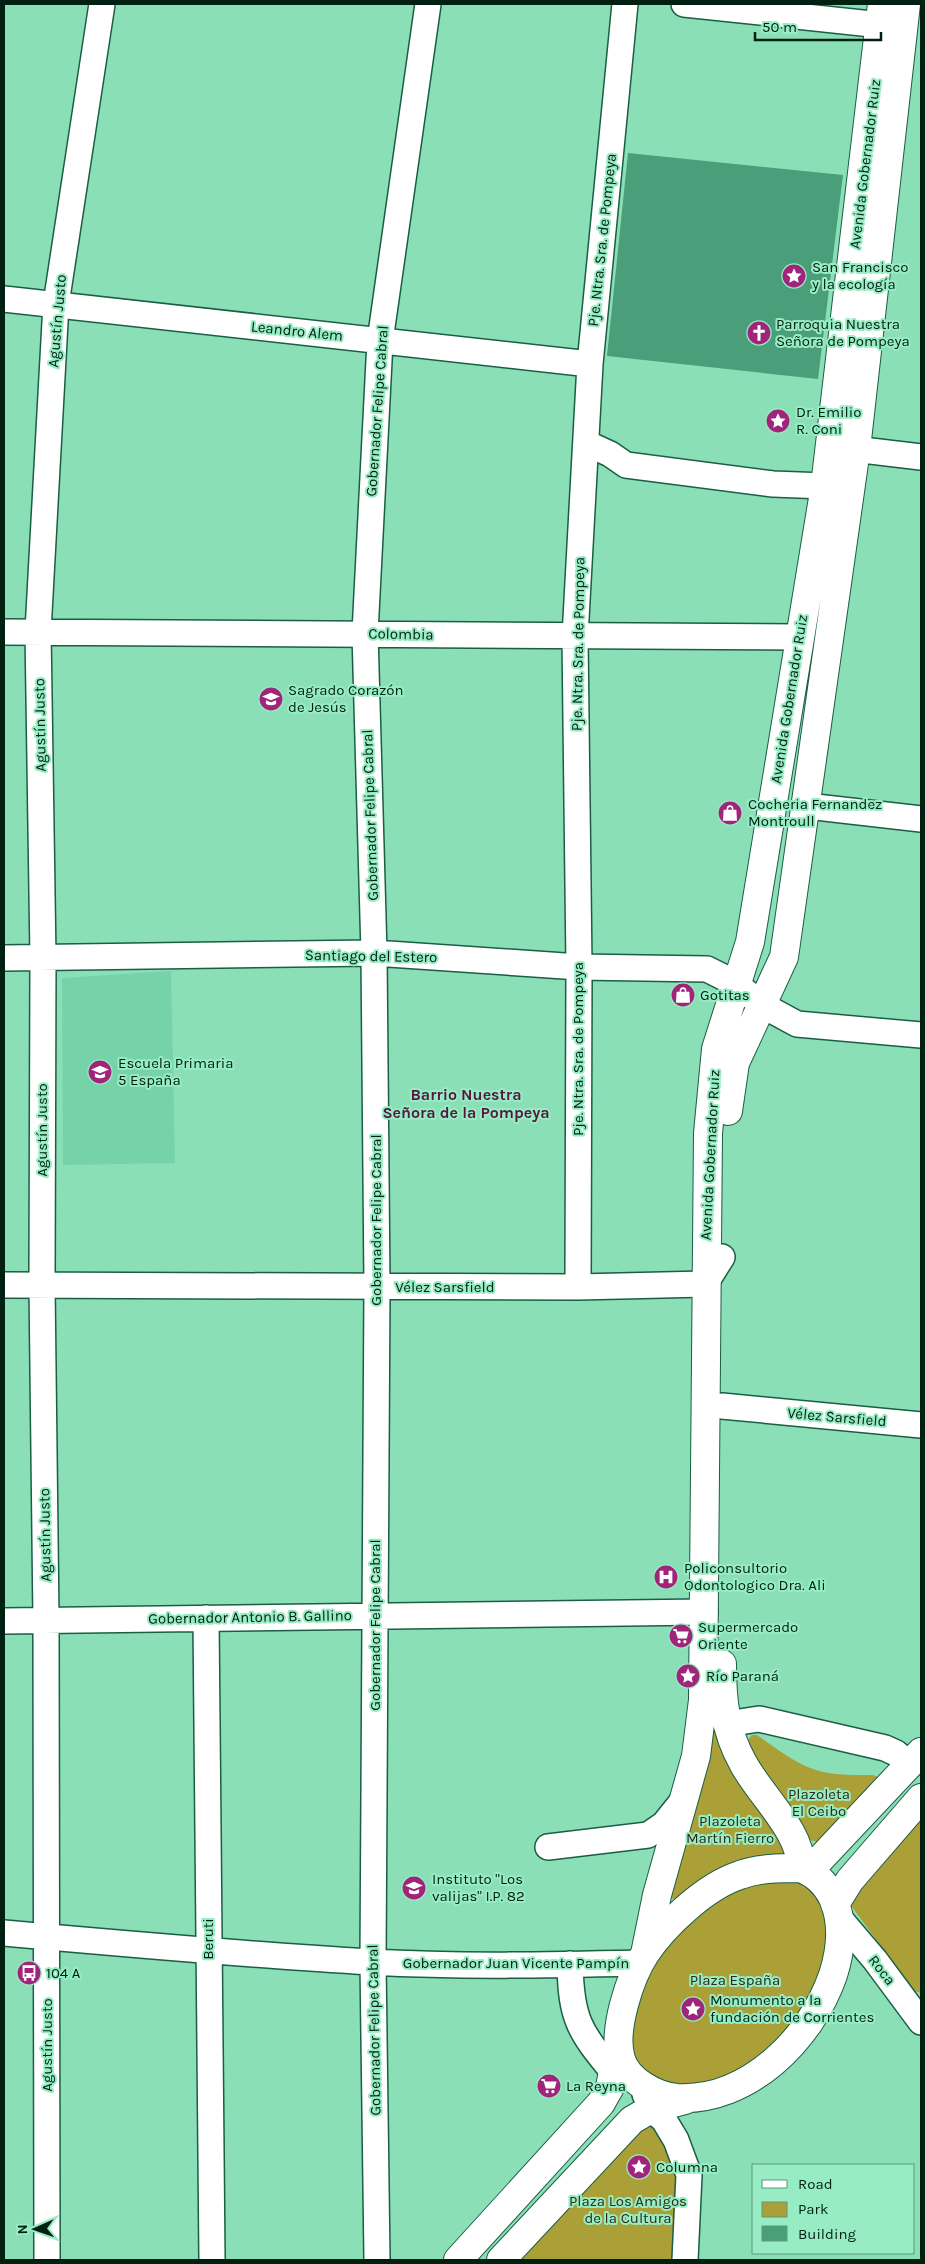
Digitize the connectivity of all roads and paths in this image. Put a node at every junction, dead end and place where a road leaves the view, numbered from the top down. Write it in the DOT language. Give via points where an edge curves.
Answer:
graph roads {
  1 [pos="102,4"];
  2 [pos="428,4"];
  3 [pos="625,4"];
  4 [pos="684,4"];
  5 [pos="893,15"];
  6 [pos="4,299"];
  7 [pos="56,304"];
  8 [pos="380,340"];
  9 [pos="590,364"];
  10 [pos="586,443"];
  11 [pos="844,448"];
  12 [pos="921,458"];
  13 [pos="825,486"];
  14 [pos="38,631"];
  15 [pos="4,632"];
  16 [pos="365,633"];
  17 [pos="575,637"];
  18 [pos="799,637"];
  19 [pos="807,806"];
  20 [pos="921,819"];
  21 [pos="374,953"];
  22 [pos="4,958"];
  23 [pos="43,958"];
  24 [pos="579,967"];
  25 [pos="735,983"];
  26 [pos="762,1005"];
  27 [pos="921,1035"];
  28 [pos="722,1257"];
  29 [pos="706,1284"];
  30 [pos="42,1285"];
  31 [pos="4,1286"];
  32 [pos="377,1286"];
  33 [pos="578,1287"];
  34 [pos="722,1406"];
  35 [pos="921,1425"];
  36 [pos="706,1612"];
  37 [pos="375,1616"];
  38 [pos="206,1618"];
  39 [pos="46,1620"];
  40 [pos="4,1621"];
  41 [pos="726,1724"];
  42 [pos="915,1758"];
  43 [pos="686,1796"];
  44 [pos="921,1798"];
  45 [pos="548,1847"];
  46 [pos="804,1870"];
  47 [pos="838,1912"];
  48 [pos="4,1933"];
  49 [pos="47,1937"];
  50 [pos="208,1951"];
  51 [pos="642,1958"];
  52 [pos="373,1962"];
  53 [pos="570,1964"];
  54 [pos="921,2022"];
  55 [pos="619,2042"];
  56 [pos="614,2073"];
  57 [pos="646,2097"];
  58 [pos="47,2260"];
  59 [pos="212,2260"];
  60 [pos="377,2260"];
  61 [pos="458,2260"];
  62 [pos="501,2260"];
  63 [pos="685,2260"];
  1 -- 7 [label="street, Agustín Justo"];
  2 -- 8 [label="street, Gobernador Felipe Cabral"];
  3 -- 9 [label="street, Pje. Ntra. Sra. de Pompeya"];
  4 -- 5 [label="street"];
  5 -- 11 [label="main road, Avenida Gobernador Ruiz"];
  6 -- 7 [label="street, Leandro Alem"];
  7 -- 8 [label="street, Leandro Alem"];
  7 -- 14 [label="street, Agustín Justo"];
  8 -- 9 [label="street, Leandro Alem"];
  8 -- 16 [label="street, Gobernador Felipe Cabral"];
  9 -- 10 [label="street, Pje. Ntra. Sra. de Pompeya"];
  10 -- 13 [label="street" via="626,465 773,484"];
  10 -- 17 [label="street, Pje. Ntra. Sra. de Pompeya"];
  11 -- 12 [label="street"];
  11 -- 13 [label="main road, Avenida Gobernador Ruiz"];
  11 -- 19 [label="main road, Avenida Gobernador Ruiz"];
  13 -- 18 [label="main road, Avenida Gobernador Ruiz"];
  14 -- 15 [label="street, Colombia"];
  14 -- 16 [label="street, Colombia"];
  14 -- 23 [label="street, Agustín Justo"];
  16 -- 17 [label="street, Colombia"];
  16 -- 21 [label="street, Gobernador Felipe Cabral"];
  17 -- 18 [label="street, Colombia"];
  17 -- 24 [label="street, Pje. Ntra. Sra. de Pompeya"];
  18 -- 25 [label="main road, Avenida Gobernador Ruiz" via="750,942"];
  19 -- 20 [label="street"];
  19 -- 26 [label="main road, Avenida Gobernador Ruiz" via="784,957"];
  21 -- 23 [label="street, Santiago del Estero"];
  21 -- 24 [label="street, Santiago del Estero"];
  21 -- 32 [label="street, Gobernador Felipe Cabral"];
  22 -- 23 [label="street, Santiago del Estero"];
  23 -- 30 [label="street, Agustín Justo"];
  24 -- 25 [label="street, Santiago del Estero" via="707,969"];
  24 -- 33 [label="street, Pje. Ntra. Sra. de Pompeya"];
  25 -- 26 [label="street, Santiago del Estero"];
  25 -- 29 [label="main road, Avenida Gobernador Ruiz" via="716,1049 708,1133"];
  26 -- 27 [label="street, Santiago del Estero" via="797,1024"];
  26 -- 28 [label="main road, Avenida Gobernador Ruiz" via="735,1062 728,1102"];
  28 -- 29 [label="street"];
  28 -- 34 [label="main road, Avenida Gobernador Ruiz"];
  29 -- 33 [label="street, Vélez Sarsfield"];
  29 -- 36 [label="main road, Avenida Gobernador Ruiz"];
  30 -- 31 [label="street, Vélez Sarsfield"];
  30 -- 32 [label="street, Vélez Sarsfield"];
  30 -- 39 [label="street, Agustín Justo"];
  32 -- 33 [label="street, Vélez Sarsfield"];
  32 -- 37 [label="street, Gobernador Felipe Cabral"];
  34 -- 35 [label="street, Vélez Sarsfield"];
  34 -- 41 [label="main road, Avenida Gobernador Ruiz" via="722,1694"];
  36 -- 37 [label="street, Gobernador Antonio B. Gallino"];
  36 -- 43 [label="main road, Avenida Gobernador Ruiz" via="703,1700 696,1756"];
  37 -- 38 [label="street, Gobernador Antonio B. Gallino"];
  37 -- 52 [label="street, Gobernador Felipe Cabral"];
  38 -- 39 [label="street, Gobernador Antonio B. Gallino"];
  38 -- 50 [label="street, Beruti"];
  39 -- 40 [label="street, Gobernador Antonio B. Gallino"];
  39 -- 49 [label="street, Agustín Justo"];
  41 -- 42 [label="street" via="759,1719"];
  41 -- 46 [label="main road, Avenida Gobernador Ruiz" via="743,1764 797,1844"];
  42 -- 46 [label="main road"];
  43 -- 45 [label="street" via="664,1824 648,1835"];
  43 -- 51 [label="main road, Avenida Gobernador Ruiz"];
  44 -- 47 [label="main road" via="850,1880"];
  46 -- 47 [label="main road" via="828,1888"];
  46 -- 51 [label="main road" via="764,1870 740,1875 718,1886 700,1897 668,1926"];
  47 -- 54 [label="street, Roca"];
  47 -- 57 [label="main road" via="838,1961 814,2016 797,2039 748,2079 720,2093 693,2098"];
  48 -- 49 [label="street, Gobernador Juan Vicente Pampín"];
  49 -- 50 [label="street, Gobernador Juan Vicente Pampín"];
  49 -- 58 [label="street, Agustín Justo"];
  50 -- 52 [label="street, Gobernador Juan Vicente Pampín"];
  50 -- 59 [label="street, Beruti"];
  51 -- 53 [label="street, Gobernador Juan Vicente Pampín"];
  51 -- 55 [label="main road" via="622,2017"];
  52 -- 53 [label="street, Gobernador Juan Vicente Pampín"];
  52 -- 60 [label="street, Gobernador Felipe Cabral"];
  53 -- 56 [label="street" via="570,1996 576,2020 586,2040"];
  55 -- 56 [label="main road"];
  55 -- 57 [label="main road" via="620,2058"];
  56 -- 61 [label="main road" via="602,2104"];
  57 -- 62 [label="main road" via="632,2120"];
  57 -- 63 [label="street" via="676,2140 689,2174"];
}
